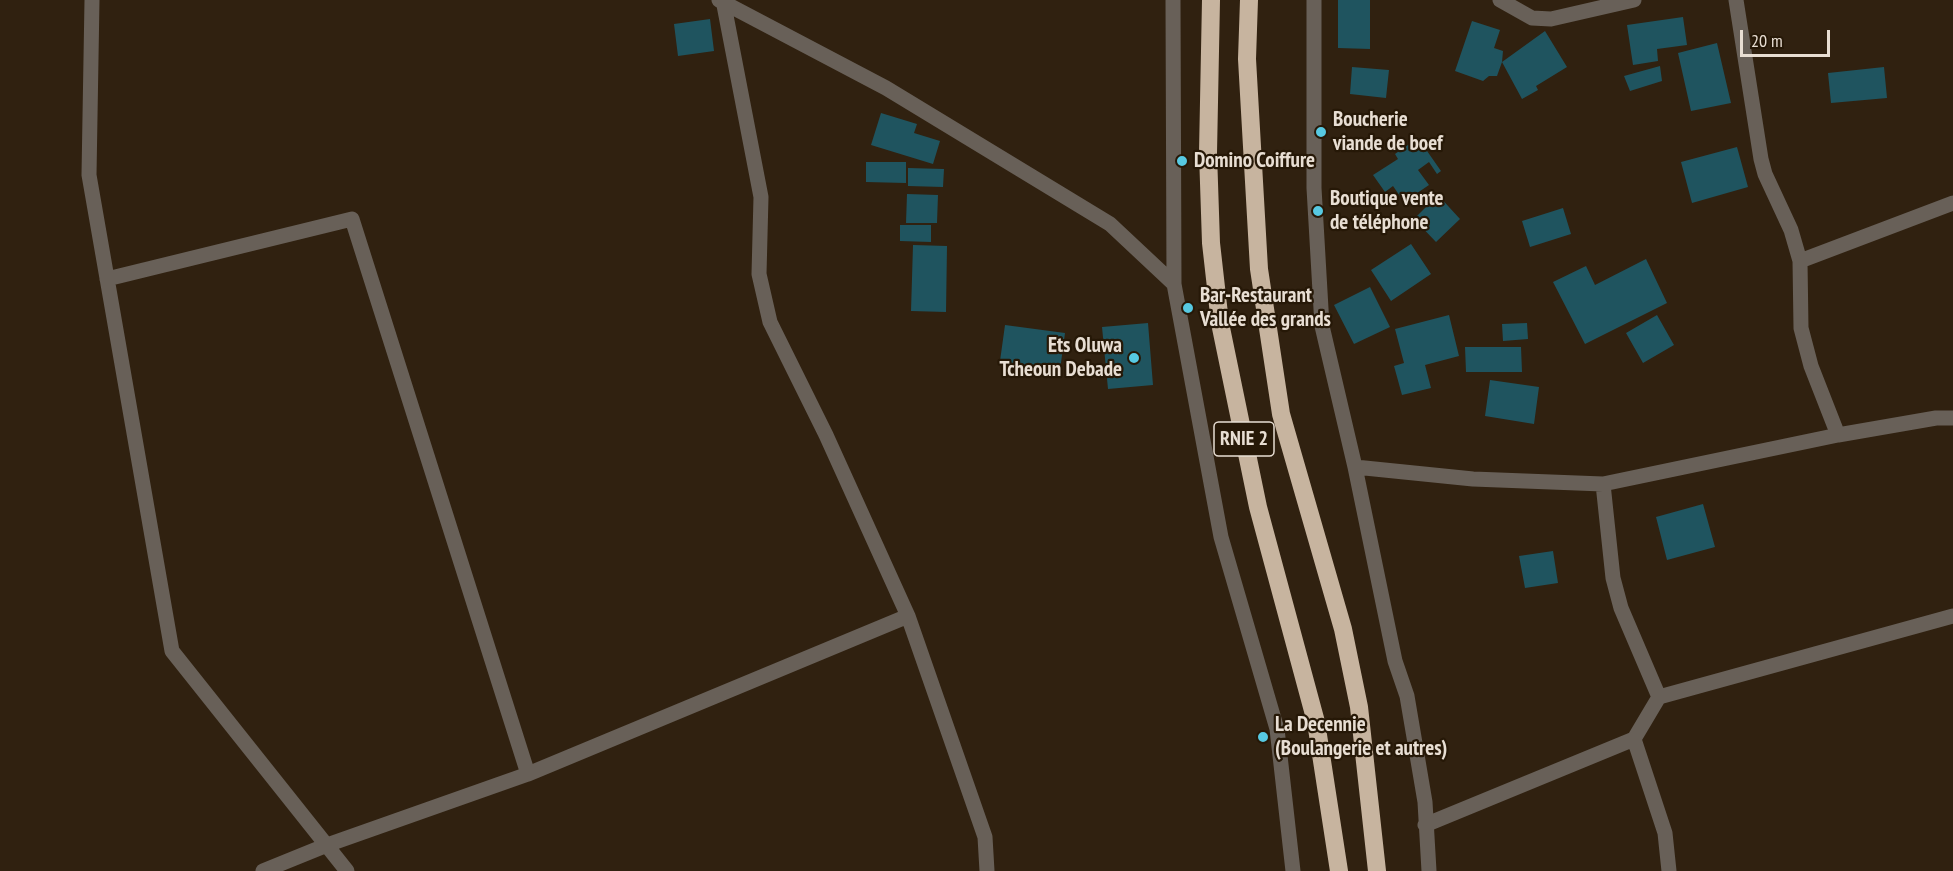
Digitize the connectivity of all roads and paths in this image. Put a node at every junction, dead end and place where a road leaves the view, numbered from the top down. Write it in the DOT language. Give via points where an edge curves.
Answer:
graph roads {
  1 [pos="92,0"];
  2 [pos="1173,0"];
  3 [pos="1211,0"];
  4 [pos="1249,0"];
  5 [pos="1314,0"];
  6 [pos="1500,0"];
  7 [pos="1634,0"];
  8 [pos="1736,0"];
  9 [pos="721,1"];
  10 [pos="1953,203"];
  11 [pos="1800,261"];
  12 [pos="107,279"];
  13 [pos="1174,284"];
  14 [pos="1953,418"];
  15 [pos="1838,435"];
  16 [pos="1356,467"];
  17 [pos="1603,484"];
  18 [pos="908,616"];
  19 [pos="1953,616"];
  20 [pos="1659,697"];
  21 [pos="1634,739"];
  22 [pos="528,774"];
  23 [pos="1425,825"];
  24 [pos="327,845"];
  25 [pos="263,871"];
  26 [pos="347,871"];
  27 [pos="987,871"];
  28 [pos="1293,871"];
  29 [pos="1339,871"];
  30 [pos="1377,871"];
  31 [pos="1429,871"];
  32 [pos="1669,871"];
  1 -- 12 [label="street" via="89,175"];
  2 -- 13 [label="street"];
  3 -- 29 [label="highway, RNIE 2 / RNIE 2" via="1208,153 1211,243 1220,323 1258,507 1316,722"];
  4 -- 30 [label="highway, RNIE 2 / RNIE 2" via="1247,59 1259,269 1281,414 1343,628 1359,707"];
  5 -- 16 [label="street" via="1314,188 1322,326"];
  6 -- 7 [label="street" via="1532,18 1551,19"];
  8 -- 11 [label="street" via="1761,159"];
  9 -- 13 [label="street" via="886,88 1110,224"];
  9 -- 18 [label="street" via="761,197 759,274 770,322"];
  10 -- 11 [label="street"];
  11 -- 15 [label="street" via="1801,328"];
  12 -- 22 [label="street" via="352,219"];
  12 -- 24 [label="street" via="172,651"];
  13 -- 28 [label="street" via="1221,537 1277,729"];
  14 -- 15 [label="street"];
  15 -- 17 [label="street"];
  16 -- 17 [label="street" via="1473,479"];
  16 -- 23 [label="street" via="1395,661 1407,696 1425,802"];
  17 -- 20 [label="street" via="1613,578 1621,608"];
  18 -- 22 [label="street"];
  18 -- 27 [label="street" via="985,837"];
  19 -- 20 [label="street"];
  20 -- 21 [label="street"];
  21 -- 23 [label="street"];
  21 -- 32 [label="street" via="1665,833"];
  22 -- 24 [label="street"];
  23 -- 31 [label="street"];
  24 -- 25 [label="street"];
  24 -- 26 [label="street"];
}
